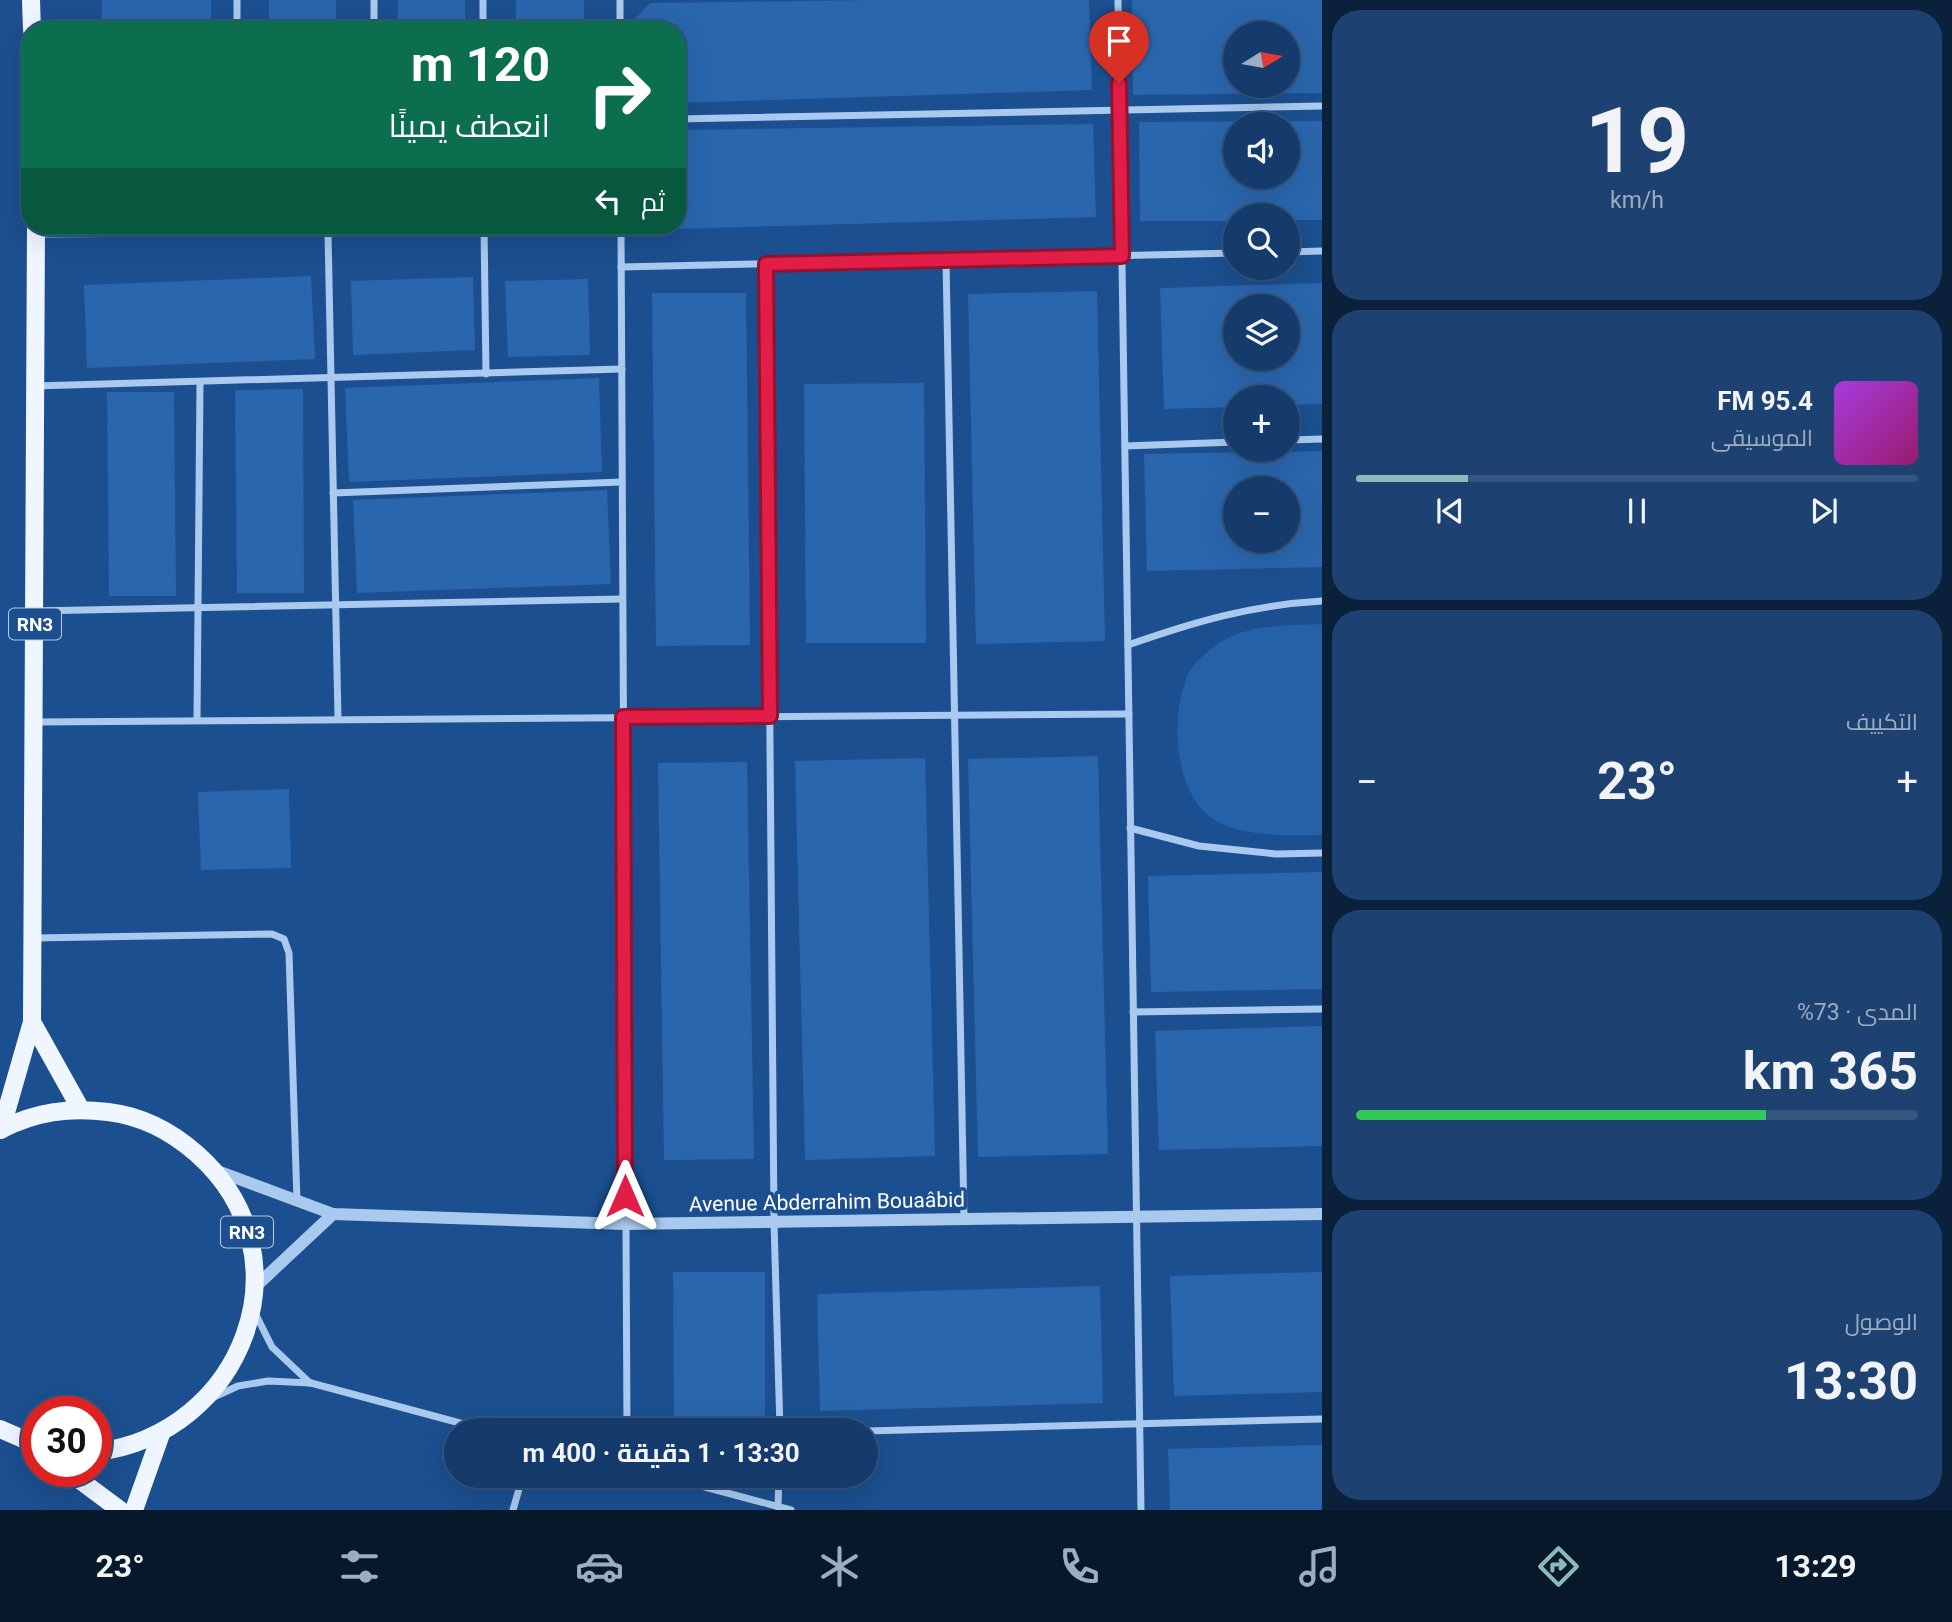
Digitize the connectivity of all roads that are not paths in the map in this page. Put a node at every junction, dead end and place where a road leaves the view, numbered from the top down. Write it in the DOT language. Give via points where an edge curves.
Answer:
graph roads {
  1 [pos="31,0"];
  2 [pos="237,0"];
  3 [pos="374,0"];
  4 [pos="483,0"];
  5 [pos="620,0"];
  6 [pos="1118,0"];
  7 [pos="32,21"];
  8 [pos="237,21"];
  9 [pos="374,21"];
  10 [pos="483,21"];
  11 [pos="620,21"];
  12 [pos="1322,106"];
  13 [pos="1120,111"];
  14 [pos="686,119"];
  15 [pos="36,235"];
  16 [pos="328,235"];
  17 [pos="484,235"];
  18 [pos="621,235"];
  19 [pos="1322,251"];
  20 [pos="1300,252"];
  21 [pos="1223,253"];
  22 [pos="1122,256"];
  23 [pos="946,260"];
  24 [pos="766,264"];
  25 [pos="621,268"];
  26 [pos="622,369"];
  27 [pos="486,374"];
  28 [pos="331,379"];
  29 [pos="200,384"];
  30 [pos="33,386"];
  31 [pos="1322,439"];
  32 [pos="1300,440"];
  33 [pos="1223,442"];
  34 [pos="1125,446"];
  35 [pos="622,482"];
  36 [pos="333,493"];
  37 [pos="622,599"];
  38 [pos="1322,601"];
  39 [pos="336,606"];
  40 [pos="198,608"];
  41 [pos="35,611"];
  42 [pos="1128,645"];
  43 [pos="1129,713"];
  44 [pos="954,715"];
  45 [pos="770,716"];
  46 [pos="623,717"];
  47 [pos="338,719"];
  48 [pos="197,720"];
  49 [pos="35,722"];
  50 [pos="1130,828"];
  51 [pos="1322,853"];
  52 [pos="34,938"];
  53 [pos="1322,1009"];
  54 [pos="1133,1012"];
  55 [pos="32,1023"];
  56 [pos="80,1108"];
  57 [pos="1,1130"];
  58 [pos="215,1170"];
  59 [pos="297,1202"];
  60 [pos="333,1214"];
  61 [pos="1322,1214"];
  62 [pos="1137,1217"];
  63 [pos="964,1219"];
  64 [pos="774,1222"];
  65 [pos="625,1224"];
  66 [pos="254,1288"];
  67 [pos="253,1308"];
  68 [pos="311,1384"];
  69 [pos="207,1400"];
  70 [pos="627,1418"];
  71 [pos="780,1418"];
  72 [pos="444,1419"];
  73 [pos="1322,1419"];
  74 [pos="1139,1424"];
  75 [pos="0,1429"];
  76 [pos="878,1431"];
  77 [pos="161,1434"];
  78 [pos="21,1439"];
  79 [pos="112,1449"];
  80 [pos="89,1487"];
  81 [pos="519,1488"];
  82 [pos="708,1488"];
  83 [pos="779,1488"];
  84 [pos="778,1507"];
  85 [pos="120,1510"];
  86 [pos="134,1510"];
  87 [pos="513,1510"];
  88 [pos="791,1510"];
  89 [pos="1141,1510"];
  1 -- 7 [label="main road"];
  2 -- 8 [label="street"];
  3 -- 9 [label="street"];
  4 -- 10 [label="street"];
  5 -- 11 [label="street"];
  6 -- 13 [label="street"];
  12 -- 13 [label="street"];
  13 -- 14 [label="street"];
  13 -- 22 [label="street"];
  15 -- 30 [label="main road, RN3"];
  16 -- 28 [label="street"];
  17 -- 27 [label="street"];
  18 -- 25 [label="street"];
  19 -- 20 [label="street"];
  21 -- 22 [label="street"];
  22 -- 23 [label="street"];
  22 -- 34 [label="street"];
  23 -- 24 [label="street"];
  23 -- 44 [label="street"];
  24 -- 25 [label="street"];
  24 -- 45 [label="street"];
  25 -- 26 [label="street"];
  26 -- 27 [label="street"];
  26 -- 35 [label="street"];
  27 -- 28 [label="street"];
  28 -- 29 [label="street"];
  28 -- 36 [label="street"];
  29 -- 30 [label="street"];
  29 -- 40 [label="street"];
  30 -- 41 [label="main road, RN3"];
  31 -- 32 [label="street"];
  33 -- 34 [label="street"];
  34 -- 42 [label="street"];
  35 -- 36 [label="street"];
  35 -- 37 [label="street"];
  36 -- 39 [label="street"];
  37 -- 39 [label="street"];
  37 -- 46 [label="street"];
  38 -- 42 [label="street" via="1214,616"];
  39 -- 40 [label="street"];
  39 -- 47 [label="street"];
  40 -- 41 [label="street"];
  40 -- 48 [label="street"];
  41 -- 49 [label="main road, RN3"];
  42 -- 43 [label="street"];
  43 -- 44 [label="street"];
  43 -- 50 [label="street"];
  44 -- 45 [label="street"];
  44 -- 63 [label="street"];
  45 -- 46 [label="street"];
  45 -- 64 [label="street"];
  46 -- 47 [label="street"];
  46 -- 65 [label="street"];
  47 -- 48 [label="street"];
  48 -- 49 [label="street"];
  49 -- 52 [label="main road, RN3"];
  50 -- 51 [label="street" via="1199,846 1276,854"];
  50 -- 54 [label="street"];
  52 -- 55 [label="main road, RN3"];
  52 -- 59 [label="street" via="272,934 284,939 289,953"];
  53 -- 54 [label="street"];
  54 -- 62 [label="street"];
  55 -- 56 [label="main road"];
  55 -- 57 [label="main road, RN3"];
  56 -- 57 [label="main road, RN3" via="53,1111"];
  56 -- 58 [label="main road, RN3" via="130,1115 177,1136"];
  58 -- 59 [label="street, Avenue Abderrahim Bouaâbid"];
  58 -- 66 [label="main road, RN3" via="237,1205 251,1246"];
  59 -- 60 [label="street, Avenue Abderrahim Bouaâbid"];
  60 -- 65 [label="street, Avenue Abderrahim Bouaâbid"];
  60 -- 66 [label="street"];
  61 -- 62 [label="street, Avenue Abderrahim Bouaâbid"];
  62 -- 63 [label="street, Avenue Abderrahim Bouaâbid"];
  62 -- 74 [label="street"];
  63 -- 64 [label="street, Avenue Abderrahim Bouaâbid"];
  64 -- 65 [label="street, Avenue Abderrahim Bouaâbid"];
  64 -- 71 [label="street"];
  65 -- 70 [label="street"];
  66 -- 67 [label="main road, RN3"];
  67 -- 68 [label="street" via="272,1346"];
  67 -- 69 [label="main road, RN3" via="237,1357"];
  68 -- 69 [label="street" via="268,1381"];
  68 -- 72 [label="street"];
  69 -- 77 [label="main road, RN3"];
  73 -- 74 [label="street"];
  74 -- 76 [label="street"];
  74 -- 89 [label="street"];
  75 -- 78 [label="main road"];
  77 -- 79 [label="main road, RN3"];
  77 -- 86 [label="main road"];
  80 -- 85 [label="main road"];
  81 -- 87 [label="street"];
  82 -- 84 [label="street"];
  83 -- 84 [label="street"];
  84 -- 88 [label="street"];
}
